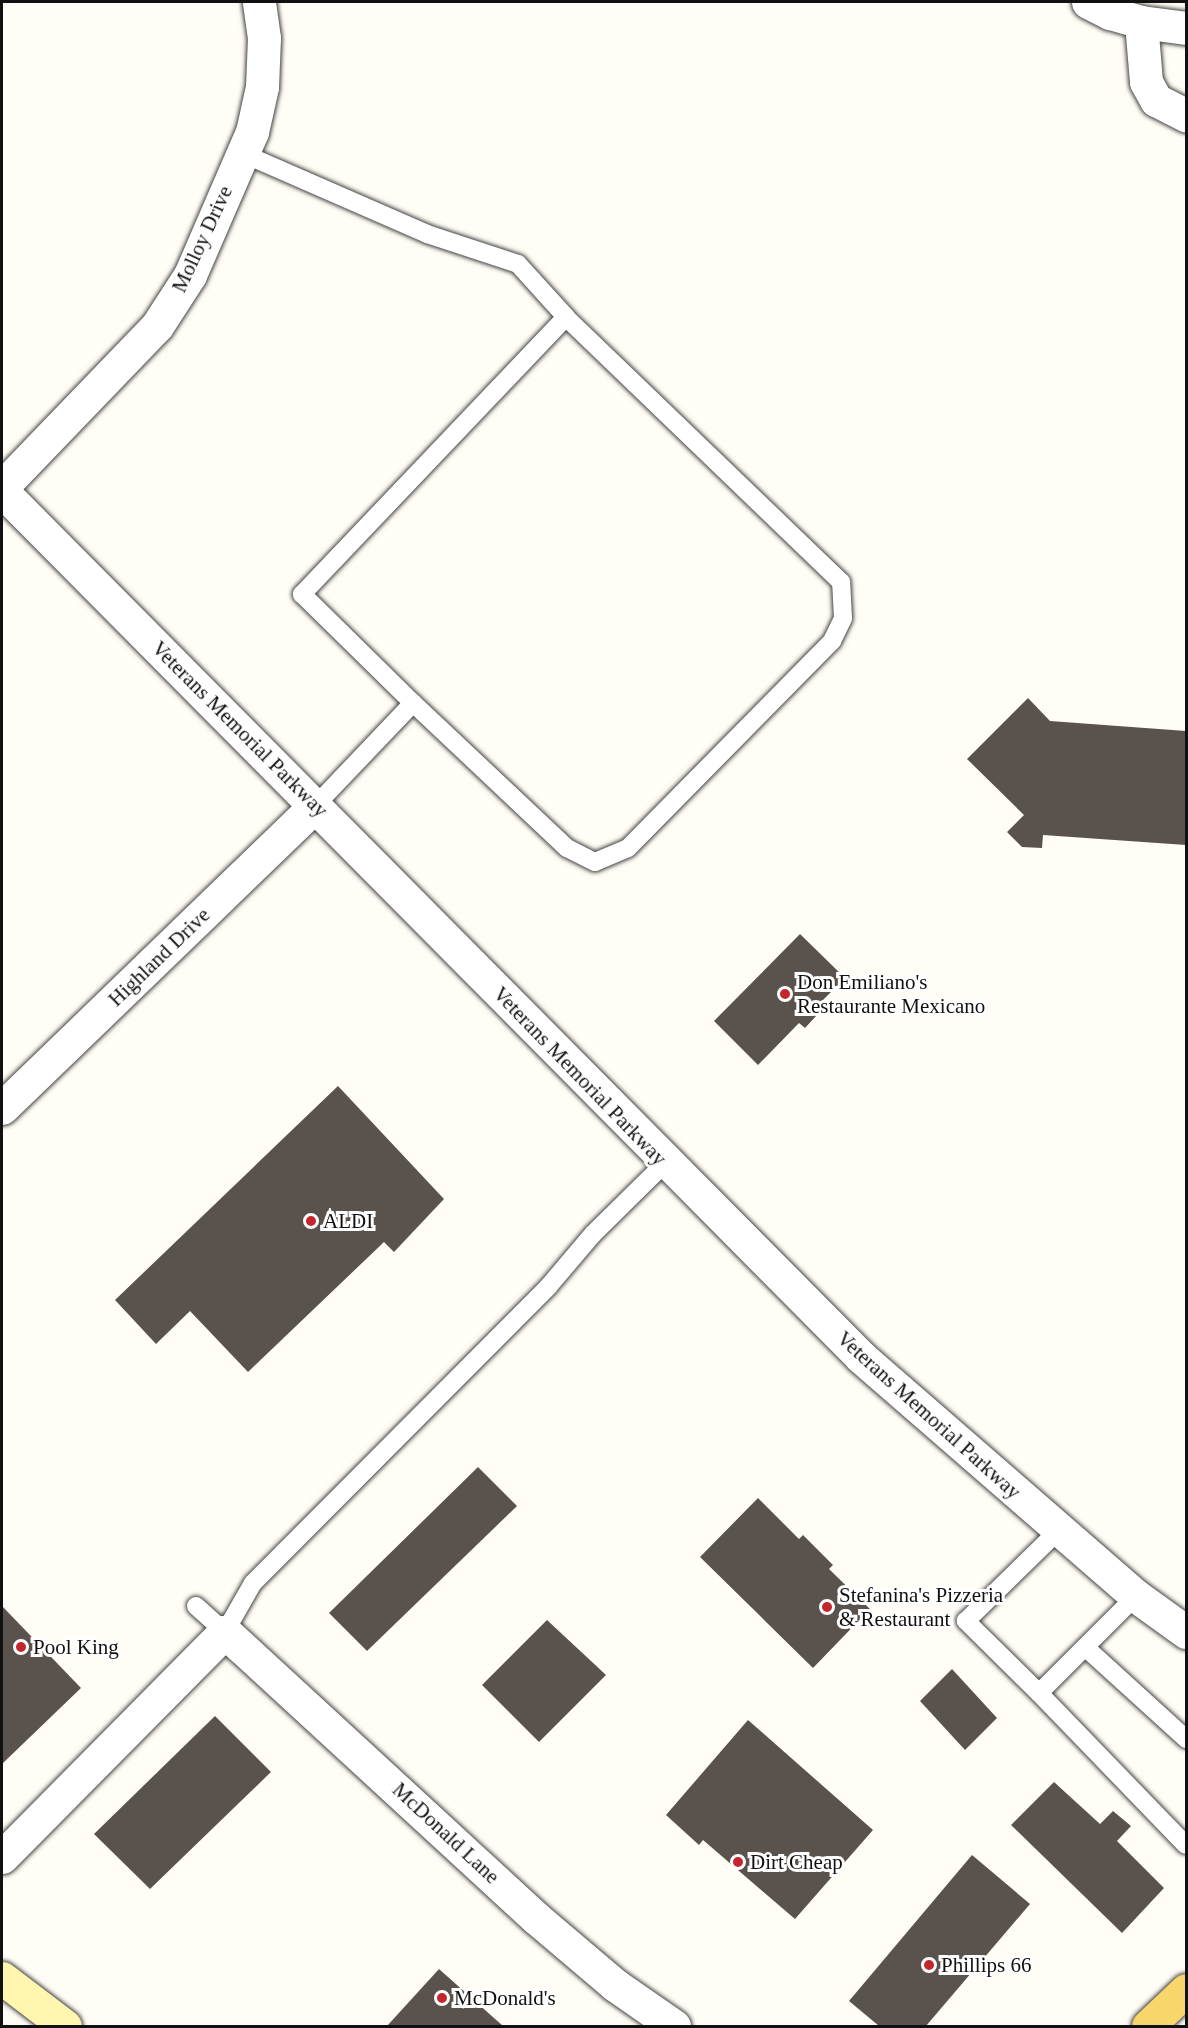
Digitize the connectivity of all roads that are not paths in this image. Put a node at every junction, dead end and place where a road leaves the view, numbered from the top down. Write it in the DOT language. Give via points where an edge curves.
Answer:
graph roads {
  1 [pos="260,2"];
  2 [pos="1088,2"];
  3 [pos="1141,22"];
  4 [pos="1186,28"];
  5 [pos="1186,115"];
  6 [pos="242,153"];
  7 [pos="566,317"];
  8 [pos="2,489"];
  9 [pos="413,703"];
  10 [pos="316,805"];
  11 [pos="2,1108"];
  12 [pos="665,1163"];
  13 [pos="1059,1530"];
  14 [pos="1136,1596"];
  15 [pos="196,1606"];
  16 [pos="225,1632"];
  17 [pos="1186,1632"];
  18 [pos="1085,1647"];
  19 [pos="1039,1693"];
  20 [pos="1186,1739"];
  21 [pos="1184,1839"];
  22 [pos="2,1857"];
  23 [pos="2,1978"];
  24 [pos="1186,1990"];
  25 [pos="65,2026"];
  26 [pos="674,2026"];
  27 [pos="1148,2026"];
  1 -- 6 [label="street, Molloy Drive" via="264,38 262,87 252,132"];
  2 -- 3 [label="street"];
  3 -- 4 [label="street"];
  3 -- 5 [label="street" via="1146,82 1156,100"];
  6 -- 7 [label="lane" via="427,234 518,264"];
  6 -- 8 [label="street, Molloy Drive" via="190,275 157,326"];
  7 -- 9 [label="lane" via="302,594"];
  7 -- 9 [label="lane" via="841,582 843,618 832,641 628,848 595,862 567,848"];
  8 -- 10 [label="street, Veterans Memorial Parkway"];
  9 -- 10 [label="lane"];
  10 -- 11 [label="street, Highland Drive"];
  10 -- 12 [label="street, Veterans Memorial Parkway"];
  12 -- 13 [label="street, Veterans Memorial Parkway" via="861,1357"];
  12 -- 16 [label="lane" via="593,1234 548,1287 253,1583"];
  13 -- 14 [label="street, Veterans Memorial Parkway"];
  13 -- 19 [label="lane" via="966,1621"];
  14 -- 17 [label="street, Veterans Memorial Parkway"];
  14 -- 18 [label="lane"];
  15 -- 16 [label="lane, McDonald Lane"];
  16 -- 22 [label="street"];
  16 -- 26 [label="street, McDonald Lane" via="536,1918 615,1985"];
  18 -- 19 [label="lane"];
  18 -- 20 [label="lane" via="1167,1731"];
  19 -- 21 [label="lane" via="1095,1739 1152,1798"];
  23 -- 25 [label="main road"];
  24 -- 27 [label="main road"];
}
